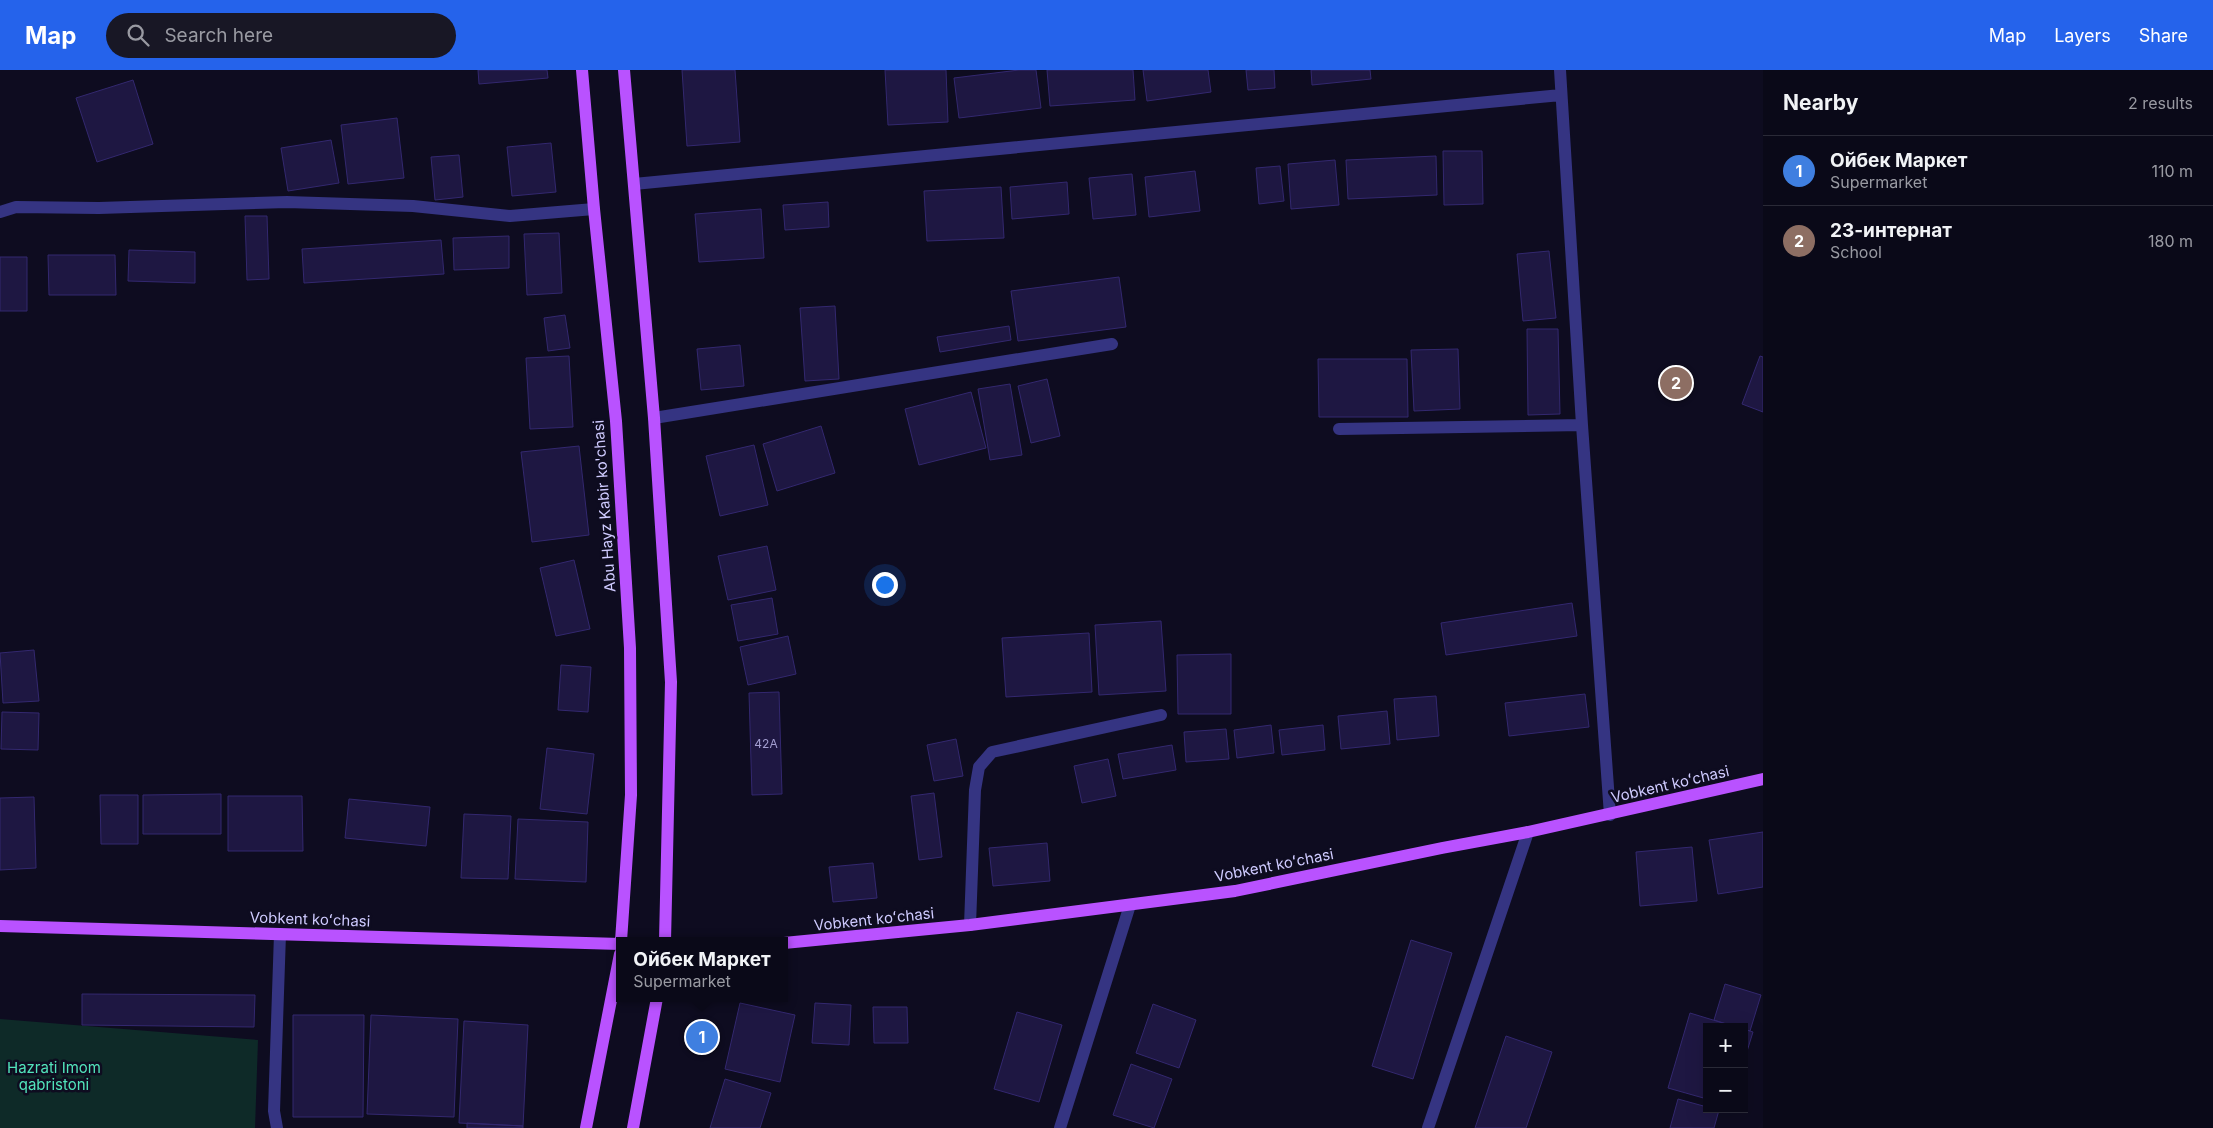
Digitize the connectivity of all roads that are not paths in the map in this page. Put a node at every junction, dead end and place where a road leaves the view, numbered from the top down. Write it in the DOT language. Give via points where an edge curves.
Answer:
graph roads {
  1 [pos="582,70"];
  2 [pos="624,70"];
  3 [pos="1560,70"];
  4 [pos="1562,95"];
  5 [pos="634,184"];
  6 [pos="594,209"];
  7 [pos="0,212"];
  8 [pos="1112,344"];
  9 [pos="654,418"];
  10 [pos="1582,425"];
  11 [pos="1340,429"];
  12 [pos="1161,715"];
  13 [pos="1763,779"];
  14 [pos="1610,815"];
  15 [pos="1528,832"];
  16 [pos="1130,905"];
  17 [pos="970,925"];
  18 [pos="0,926"];
  19 [pos="280,934"];
  20 [pos="620,937"];
  21 [pos="665,937"];
  22 [pos="616,942"];
  23 [pos="788,943"];
  24 [pos="616,974"];
  25 [pos="656,1002"];
  26 [pos="276,1128"];
  27 [pos="586,1128"];
  28 [pos="633,1128"];
  29 [pos="1060,1128"];
  30 [pos="1428,1128"];
  1 -- 6 [label="main road, Abu Hayz Kabir ko'chasi"];
  2 -- 5 [label="main road"];
  3 -- 4 [label="street"];
  4 -- 5 [label="street"];
  4 -- 10 [label="street"];
  5 -- 9 [label="main road"];
  6 -- 7 [label="street" via="510,216 413,206 287,202 99,208 16,207"];
  6 -- 20 [label="main road, Abu Hayz Kabir ko'chasi" via="616,421 630,648 631,795"];
  8 -- 9 [label="street"];
  9 -- 21 [label="main road" via="671,682"];
  10 -- 11 [label="street"];
  10 -- 14 [label="street"];
  12 -- 17 [label="street" via="992,752 979,766 975,790"];
  13 -- 14 [label="main road, Vobkent koʻchasi"];
  14 -- 15 [label="main road, Vobkent koʻchasi"];
  15 -- 16 [label="main road, Vobkent koʻchasi" via="1235,890"];
  15 -- 30 [label="street"];
  16 -- 17 [label="main road, Vobkent koʻchasi"];
  16 -- 29 [label="street"];
  17 -- 23 [label="main road, Vobkent koʻchasi"];
  18 -- 19 [label="main road, Vobkent koʻchasi"];
  19 -- 22 [label="main road, Vobkent koʻchasi"];
  19 -- 26 [label="street"];
  24 -- 27 [label="main road"];
  25 -- 28 [label="main road"];
}
